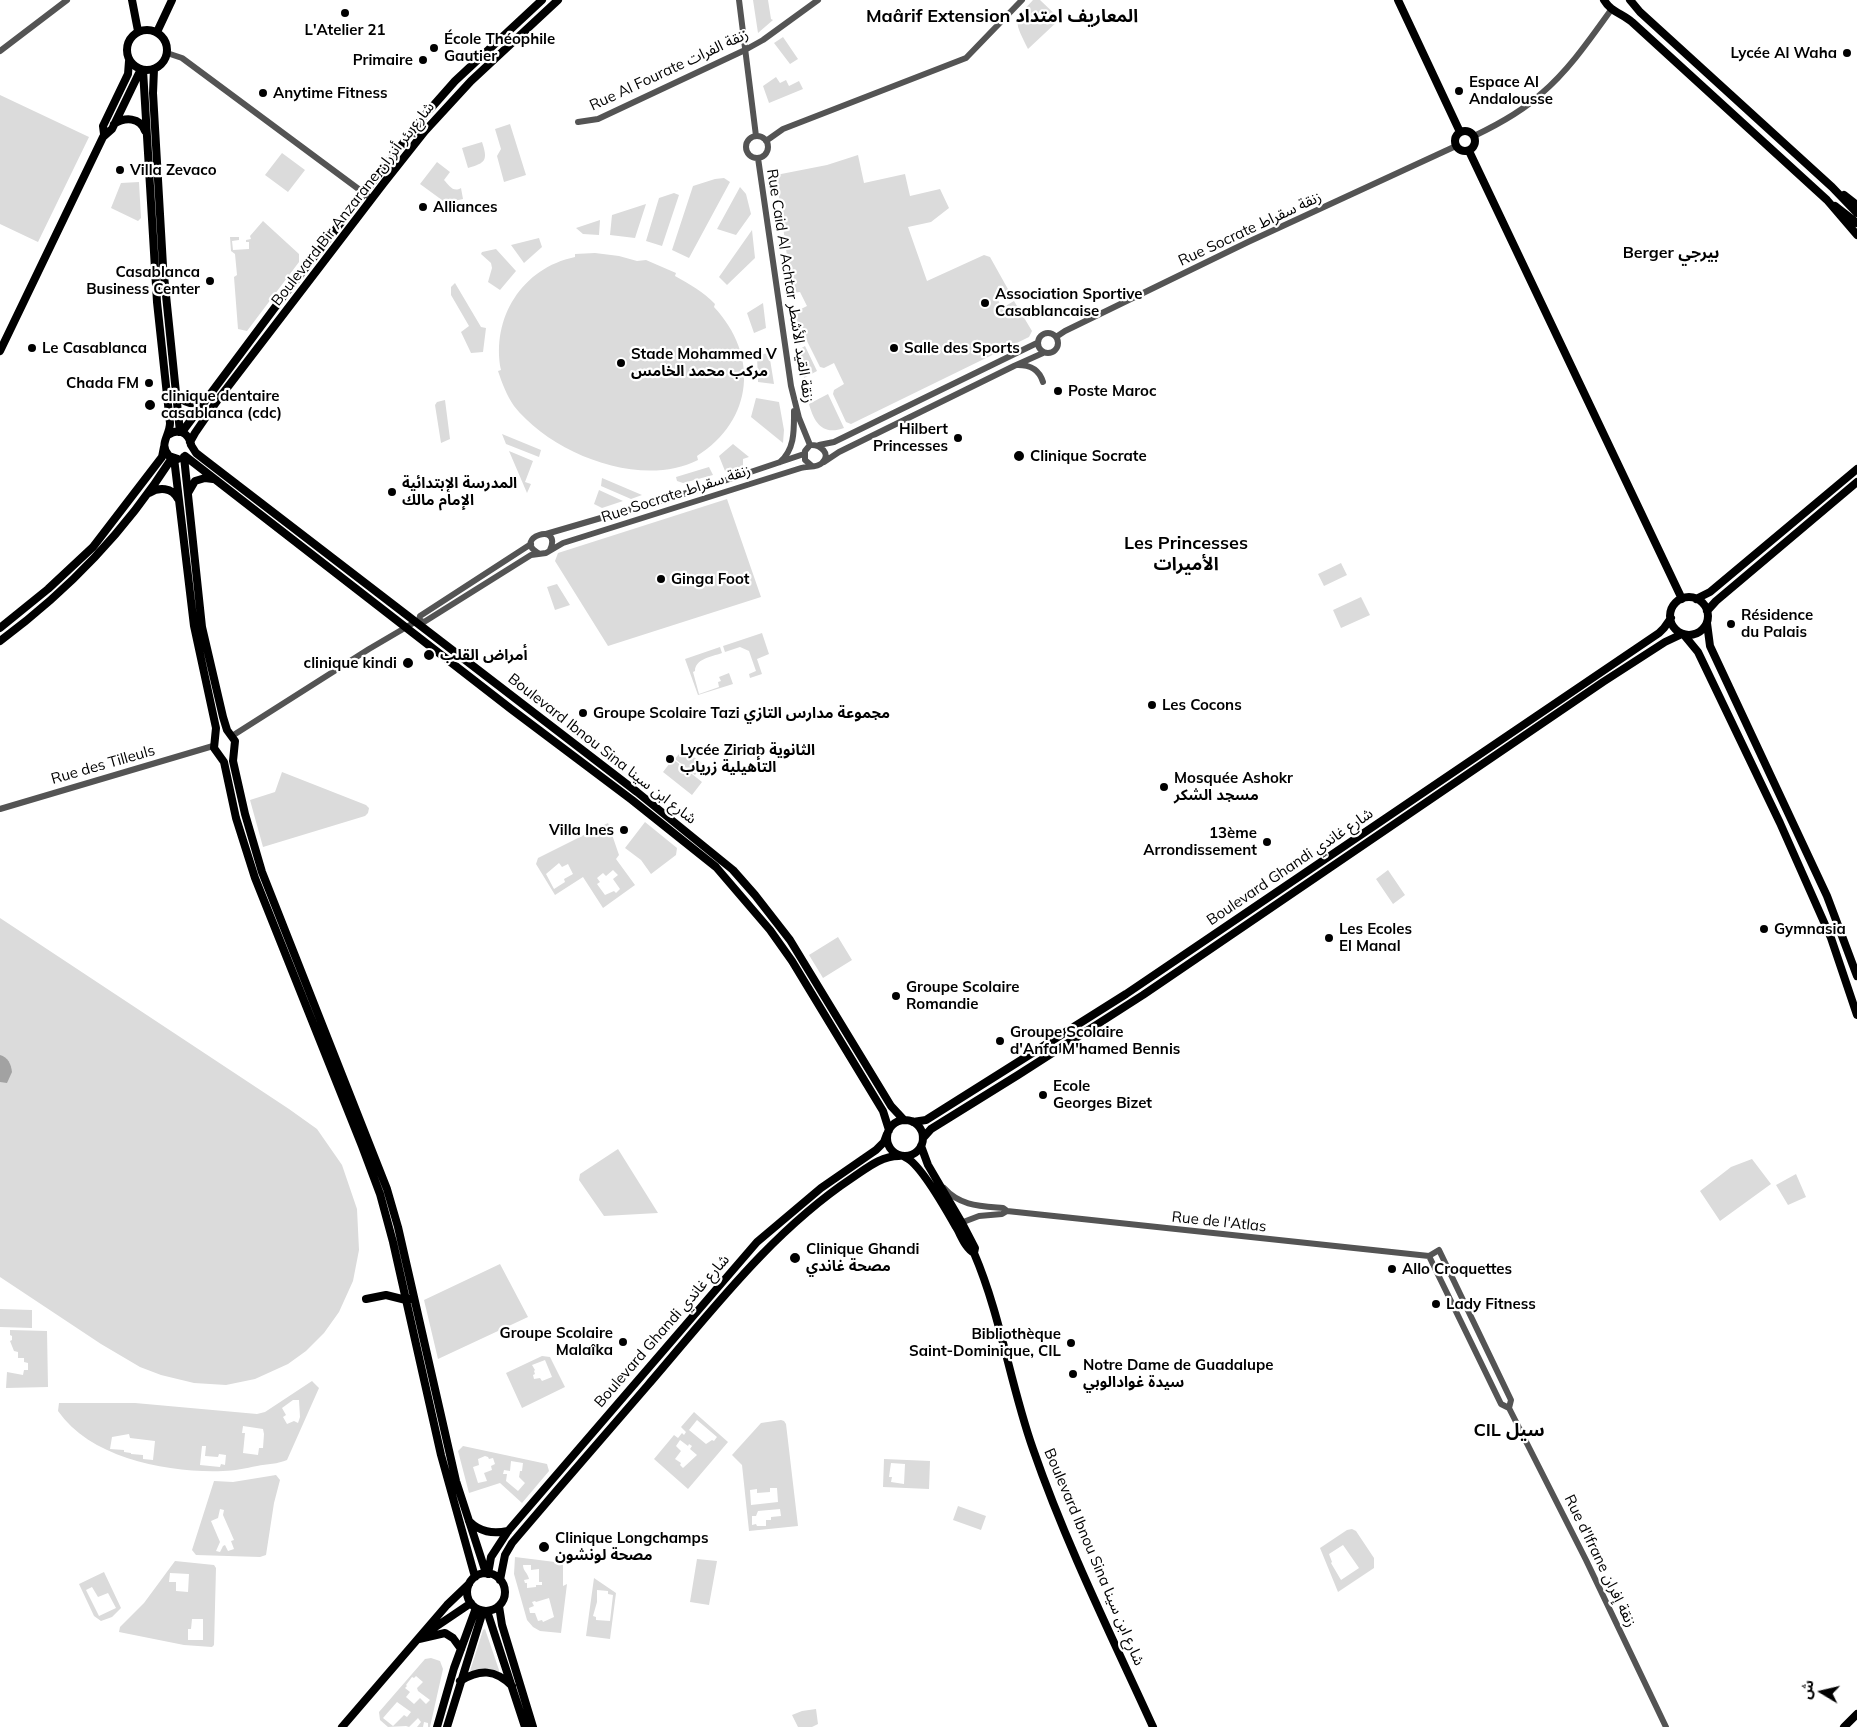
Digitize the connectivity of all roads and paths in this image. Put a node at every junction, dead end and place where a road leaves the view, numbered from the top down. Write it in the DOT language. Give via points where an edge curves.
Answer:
graph roads {
  1 [pos="68,0"];
  2 [pos="132,0"];
  3 [pos="172,0"];
  4 [pos="542,0"];
  5 [pos="558,0"];
  6 [pos="739,0"];
  7 [pos="818,0"];
  8 [pos="1022,0"];
  9 [pos="1398,0"];
  10 [pos="1630,0"];
  11 [pos="1605,1"];
  12 [pos="1615,11"];
  13 [pos="138,31"];
  14 [pos="156,32"];
  15 [pos="0,50"];
  16 [pos="745,50"];
  17 [pos="167,52"];
  18 [pos="130,60"];
  19 [pos="154,69"];
  20 [pos="142,70"];
  21 [pos="578,122"];
  22 [pos="114,124"];
  23 [pos="1460,132"];
  24 [pos="104,134"];
  25 [pos="146,135"];
  26 [pos="756,136"];
  27 [pos="1474,136"];
  28 [pos="766,141"];
  29 [pos="1456,146"];
  30 [pos="1469,151"];
  31 [pos="758,158"];
  32 [pos="1832,186"];
  33 [pos="364,192"];
  34 [pos="372,199"];
  35 [pos="1827,200"];
  36 [pos="1857,205"];
  37 [pos="1857,213"];
  38 [pos="1857,223"];
  39 [pos="1857,235"];
  40 [pos="1056,337"];
  41 [pos="1037,343"];
  42 [pos="0,352"];
  43 [pos="1044,353"];
  44 [pos="1014,366"];
  45 [pos="1043,382"];
  46 [pos="175,392"];
  47 [pos="204,401"];
  48 [pos="794,404"];
  49 [pos="181,432"];
  50 [pos="168,435"];
  51 [pos="190,444"];
  52 [pos="810,445"];
  53 [pos="819,445"];
  54 [pos="164,447"];
  55 [pos="804,454"];
  56 [pos="184,456"];
  57 [pos="173,458"];
  58 [pos="823,462"];
  59 [pos="779,463"];
  60 [pos="812,466"];
  61 [pos="1857,469"];
  62 [pos="214,480"];
  63 [pos="1857,482"];
  64 [pos="146,495"];
  65 [pos="187,495"];
  66 [pos="179,501"];
  67 [pos="661,501"];
  68 [pos="664,511"];
  69 [pos="546,534"];
  70 [pos="531,544"];
  71 [pos="550,550"];
  72 [pos="538,553"];
  73 [pos="1682,599"];
  74 [pos="1696,599"];
  75 [pos="1708,612"];
  76 [pos="1671,618"];
  77 [pos="417,621"];
  78 [pos="1707,623"];
  79 [pos="406,627"];
  80 [pos="0,628"];
  81 [pos="1683,634"];
  82 [pos="0,641"];
  83 [pos="231,735"];
  84 [pos="215,737"];
  85 [pos="213,746"];
  86 [pos="234,750"];
  87 [pos="218,754"];
  88 [pos="0,809"];
  89 [pos="1857,976"];
  90 [pos="1857,1015"];
  91 [pos="904,1120"];
  92 [pos="913,1122"];
  93 [pos="888,1132"];
  94 [pos="922,1142"];
  95 [pos="902,1156"];
  96 [pos="937,1181"];
  97 [pos="1006,1211"];
  98 [pos="959,1224"];
  99 [pos="1429,1256"];
  100 [pos="366,1299"];
  101 [pos="410,1299"];
  102 [pos="1508,1408"];
  103 [pos="467,1520"];
  104 [pos="508,1531"];
  105 [pos="487,1573"];
  106 [pos="475,1577"];
  107 [pos="500,1580"];
  108 [pos="469,1584"];
  109 [pos="499,1606"];
  110 [pos="479,1608"];
  111 [pos="419,1639"];
  112 [pos="461,1649"];
  113 [pos="460,1681"];
  114 [pos="512,1686"];
  115 [pos="1857,1714"];
  116 [pos="342,1727"];
  117 [pos="437,1727"];
  118 [pos="447,1727"];
  119 [pos="525,1727"];
  120 [pos="533,1727"];
  121 [pos="1153,1727"];
  122 [pos="1666,1727"];
  123 [pos="1844,1727"];
  1 -- 15 [label="street"];
  2 -- 13 [label="main road"];
  3 -- 14 [label="main road"];
  4 -- 33 [label="main road, Boulevard Bir Anzarane شارع بئر أنزران" via="444,92"];
  5 -- 34 [label="main road, Boulevard Bir Anzarane شارع بئر أنزران" via="458,94"];
  6 -- 16 [label="street"];
  7 -- 16 [label="street, Rue Al Fourate زنقة الفرات"];
  8 -- 28 [label="street" via="966,58 783,129"];
  9 -- 23 [label="main road"];
  10 -- 12 [label="main road" via="1626,7"];
  10 -- 32 [label="main road"];
  11 -- 12 [label="main road"];
  12 -- 27 [label="street" via="1548,88 1514,114"];
  12 -- 35 [label="main road" via="1638,28"];
  13 -- 14 [label="main road" via="148,29"];
  13 -- 18 [label="main road" via="127,45"];
  14 -- 17 [label="main road" via="165,41"];
  16 -- 21 [label="street, Rue Al Fourate زنقة الفرات" via="598,119"];
  16 -- 26 [label="street"];
  17 -- 19 [label="main road" via="164,62"];
  17 -- 33 [label="street" via="182,58"];
  18 -- 20 [label="main road"];
  18 -- 24 [label="main road" via="128,74 103,126"];
  19 -- 20 [label="main road"];
  19 -- 46 [label="main road" via="163,266"];
  20 -- 22 [label="main road"];
  20 -- 25 [label="main road"];
  22 -- 24 [label="main road"];
  22 -- 25 [label="main road" via="135,120 143,126"];
  23 -- 27 [label="main road" via="1468,131"];
  23 -- 29 [label="main road" via="1455,138"];
  24 -- 42 [label="main road"];
  25 -- 50 [label="main road" via="157,302 170,423"];
  26 -- 28 [label="street"];
  26 -- 31 [label="street" via="749,140 747,148 750,155"];
  27 -- 30 [label="main road" via="1474,144"];
  28 -- 31 [label="street" via="767,152"];
  29 -- 30 [label="main road" via="1461,151"];
  29 -- 40 [label="street, Rue Socrate زنقة سقراط" via="1248,242"];
  30 -- 73 [label="main road"];
  31 -- 48 [label="street, Rue Caid Al Achtar زنقة القيد الأشطر"];
  32 -- 36 [label="main road"];
  32 -- 37 [label="main road"];
  33 -- 34 [label="street"];
  33 -- 47 [label="main road, Boulevard Bir Anzarane شارع بئر أنزران"];
  34 -- 51 [label="main road, Boulevard Bir Anzarane شارع بئر أنزران" via="208,414"];
  35 -- 38 [label="main road"];
  35 -- 39 [label="main road"];
  40 -- 41 [label="street" via="1045,334"];
  40 -- 43 [label="street" via="1055,351"];
  41 -- 43 [label="street"];
  41 -- 53 [label="street" via="834,442"];
  43 -- 44 [label="street"];
  44 -- 45 [label="street" via="1034,368"];
  44 -- 58 [label="street"];
  46 -- 47 [label="main road" via="188,402"];
  46 -- 49 [label="main road"];
  47 -- 49 [label="main road, Boulevard Bir Anzarane شارع بئر أنزران"];
  48 -- 52 [label="street, Rue Caid Al Achtar زنقة القيد الأشطر"];
  48 -- 59 [label="street" via="791,447"];
  49 -- 50 [label="main road"];
  49 -- 51 [label="main road" via="188,436"];
  50 -- 54 [label="main road"];
  51 -- 56 [label="main road" via="190,450"];
  51 -- 77 [label="main road, Boulevard Ibnou Sina شارع ابن سينا" via="201,457"];
  52 -- 53 [label="street"];
  52 -- 55 [label="street"];
  53 -- 58 [label="street" via="825,454"];
  54 -- 57 [label="main road" via="166,454"];
  54 -- 80 [label="main road" via="162,457 93,547"];
  55 -- 59 [label="street, Rue Socrate زنقة سقراط"];
  55 -- 60 [label="street"];
  56 -- 57 [label="main road"];
  56 -- 62 [label="main road, Boulevard Ibnou Sina شارع ابن سينا"];
  56 -- 65 [label="main road"];
  57 -- 64 [label="main road"];
  57 -- 66 [label="main road"];
  58 -- 60 [label="street"];
  59 -- 67 [label="street, Rue Socrate زنقة سقراط"];
  60 -- 68 [label="street, Rue Socrate زنقة سقراط"];
  61 -- 74 [label="main road" via="1710,592"];
  62 -- 65 [label="main road" via="195,481"];
  62 -- 79 [label="main road, Boulevard Ibnou Sina شارع ابن سينا"];
  63 -- 75 [label="main road" via="1716,601"];
  64 -- 66 [label="main road" via="165,489 174,493"];
  64 -- 82 [label="main road" via="115,536 51,602"];
  65 -- 83 [label="main road" via="204,634 222,717"];
  66 -- 84 [label="main road" via="194,626 215,722"];
  67 -- 68 [label="street"];
  67 -- 69 [label="street, Rue Socrate زنقة سقراط"];
  68 -- 71 [label="street, Rue Socrate زنقة سقراط"];
  69 -- 70 [label="street" via="536,535"];
  69 -- 71 [label="street" via="552,542"];
  70 -- 72 [label="street"];
  70 -- 77 [label="street"];
  71 -- 72 [label="street"];
  72 -- 77 [label="street" via="424,622"];
  73 -- 74 [label="main road"];
  73 -- 76 [label="main road" via="1674,606"];
  74 -- 75 [label="main road"];
  75 -- 78 [label="main road"];
  76 -- 81 [label="main road" via="1675,629"];
  76 -- 92 [label="main road, Boulevard Ghandi شارع غاندي" via="1658,633 1126,994 926,1120"];
  77 -- 79 [label="street"];
  77 -- 91 [label="main road, Boulevard Ibnou Sina شارع ابن سينا" via="637,792 752,890 790,940 891,1106"];
  78 -- 81 [label="main road" via="1698,634"];
  78 -- 89 [label="main road" via="1710,646 1826,896"];
  79 -- 83 [label="street"];
  79 -- 93 [label="main road, Boulevard Ibnou Sina شارع ابن سينا" via="686,842 726,878 792,961 882,1111"];
  81 -- 90 [label="main road" via="1698,652 1780,823 1838,956"];
  81 -- 94 [label="main road, Boulevard Ghandi شارع غاندي" via="1603,682 1137,999 931,1128"];
  83 -- 84 [label="main road" via="222,733"];
  83 -- 86 [label="main road" via="236,744"];
  84 -- 85 [label="main road"];
  85 -- 87 [label="main road"];
  85 -- 88 [label="street, Rue des Tilleuls"];
  86 -- 87 [label="main road" via="226,756"];
  86 -- 101 [label="main road" via="240,795 262,872 384,1181 396,1220"];
  87 -- 101 [label="main road" via="225,766 236,818 255,878 380,1194"];
  91 -- 92 [label="main road"];
  91 -- 93 [label="main road" via="895,1123"];
  92 -- 94 [label="main road" via="921,1129"];
  93 -- 95 [label="main road" via="889,1146"];
  93 -- 104 [label="main road, Boulevard Ghandi شارع غاندي" via="878,1148 821,1188 757,1242"];
  94 -- 95 [label="main road" via="914,1154"];
  94 -- 96 [label="main road, Boulevard Ibnou Sina شارع ابن سينا" via="924,1156"];
  95 -- 98 [label="main road, Boulevard Ibnou Sina شارع ابن سينا" via="917,1165"];
  95 -- 107 [label="main road, Boulevard Ghandi شارع غاندي" via="882,1159 846,1182 810,1209 769,1247 512,1543 505,1556"];
  96 -- 97 [label="street, Rue de l'Atlas" via="959,1201"];
  96 -- 98 [label="main road, Boulevard Ibnou Sina شارع ابن سينا"];
  97 -- 98 [label="street, Rue de l'Atlas"];
  97 -- 99 [label="street, Rue de l'Atlas"];
  98 -- 121 [label="main road, Boulevard Ibnou Sina شارع ابن سينا" via="989,1290 1018,1403 1047,1487"];
  99 -- 102 [label="street, Rue d'Ifrane زنقة إفران" via="1501,1404"];
  99 -- 102 [label="street, Rue d'Ifrane زنقة إفران" via="1439,1250 1511,1400"];
  100 -- 101 [label="main road" via="386,1295"];
  101 -- 103 [label="main road"];
  101 -- 106 [label="main road" via="441,1455"];
  102 -- 122 [label="street, Rue d'Ifrane زنقة إفران"];
  103 -- 104 [label="main road" via="486,1532"];
  103 -- 105 [label="main road"];
  104 -- 105 [label="main road, Boulevard Ghandi شارع غاندي" via="491,1557"];
  105 -- 106 [label="main road"];
  105 -- 107 [label="main road"];
  106 -- 108 [label="main road"];
  107 -- 109 [label="main road" via="504,1595"];
  108 -- 110 [label="main road" via="467,1594"];
  108 -- 111 [label="main road"];
  109 -- 110 [label="main road"];
  109 -- 120 [label="main road"];
  110 -- 111 [label="main road" via="444,1620"];
  110 -- 112 [label="main road"];
  110 -- 113 [label="main road"];
  110 -- 114 [label="main road"];
  111 -- 112 [label="main road" via="445,1633"];
  111 -- 116 [label="main road"];
  112 -- 117 [label="main road"];
  113 -- 114 [label="main road" via="477,1672 486,1672 503,1678"];
  113 -- 118 [label="main road"];
  114 -- 119 [label="main road"];
  115 -- 123 [label="main road"];
}
